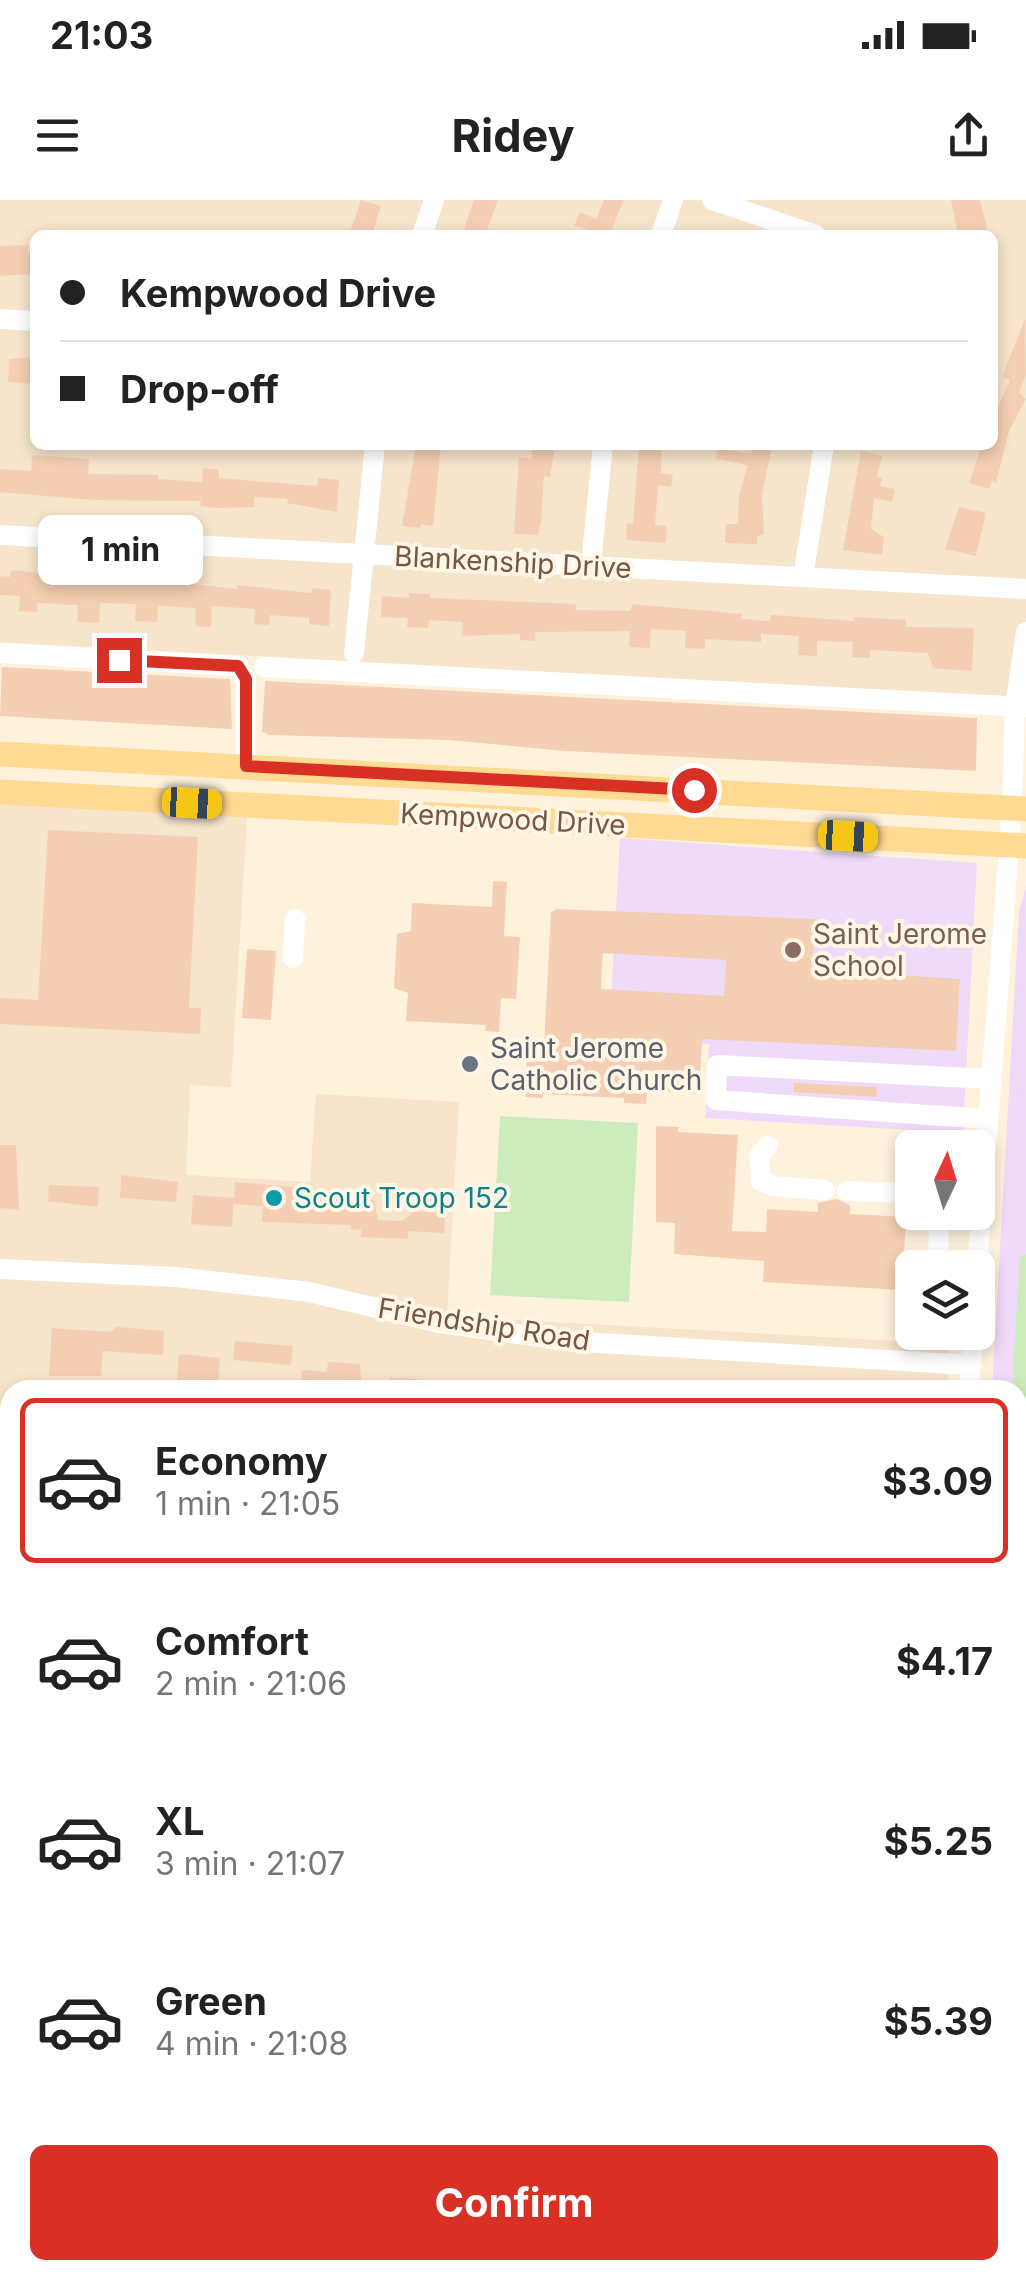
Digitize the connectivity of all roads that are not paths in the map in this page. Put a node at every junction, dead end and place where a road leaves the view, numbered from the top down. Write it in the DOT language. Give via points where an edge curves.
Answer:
graph roads {
  1 [pos="434,200"];
  2 [pos="673,200"];
  3 [pos="712,200"];
  4 [pos="424,230"];
  5 [pos="663,230"];
  6 [pos="801,230"];
  7 [pos="0,319"];
  8 [pos="30,321"];
  9 [pos="374,450"];
  10 [pos="602,450"];
  11 [pos="823,450"];
  12 [pos="0,535"];
  13 [pos="364,554"];
  14 [pos="591,564"];
  15 [pos="802,577"];
  16 [pos="1026,589"];
  17 [pos="1026,632"];
  18 [pos="354,652"];
  19 [pos="0,653"];
  20 [pos="264,667"];
  21 [pos="1021,707"];
  22 [pos="0,754"];
  23 [pos="246,766"];
  24 [pos="393,774"];
  25 [pos="0,792"];
  26 [pos="732,792"];
  27 [pos="1019,808"];
  28 [pos="387,813"];
  29 [pos="728,830"];
  30 [pos="1016,846"];
  31 [pos="295,919"];
  32 [pos="292,958"];
  33 [pos="989,1078"];
  34 [pos="986,1119"];
  35 [pos="768,1146"];
  36 [pos="825,1190"];
  37 [pos="847,1191"];
  38 [pos="895,1192"];
  39 [pos="978,1250"];
  40 [pos="0,1269"];
  41 [pos="971,1350"];
  42 [pos="970,1365"];
  43 [pos="969,1380"];
  1 -- 4 [label="street"];
  2 -- 5 [label="street"];
  3 -- 6 [label="street"];
  7 -- 8 [label="street"];
  9 -- 13 [label="street"];
  10 -- 14 [label="street"];
  11 -- 15 [label="street"];
  12 -- 13 [label="street, Blankenship Drive"];
  13 -- 14 [label="street, Blankenship Drive"];
  13 -- 18 [label="street"];
  14 -- 15 [label="street, Blankenship Drive"];
  15 -- 16 [label="street, Blankenship Drive"];
  17 -- 21 [label="street"];
  19 -- 23 [label="street" via="238,666 246,679"];
  20 -- 21 [label="street"];
  21 -- 27 [label="street"];
  22 -- 23 [label="main road, Kempwood Drive"];
  23 -- 24 [label="main road, Kempwood Drive"];
  24 -- 26 [label="main road, Kempwood Drive"];
  24 -- 28 [label="main road"];
  25 -- 28 [label="main road, Kempwood Drive"];
  26 -- 27 [label="main road, Kempwood Drive"];
  26 -- 29 [label="main road"];
  27 -- 30 [label="street"];
  28 -- 29 [label="main road, Kempwood Drive"];
  29 -- 30 [label="main road, Kempwood Drive"];
  30 -- 33 [label="street"];
  31 -- 32 [label="street"];
  33 -- 34 [label="street"];
  33 -- 34 [label="street" via="717,1065 716,1100"];
  34 -- 39 [label="street"];
  35 -- 36 [label="street" via="759,1156 762,1181"];
  37 -- 38 [label="street"];
  40 -- 42 [label="street, Friendship Road" via="176,1277 309,1292 440,1322 566,1340"];
  41 -- 42 [label="street"];
  42 -- 43 [label="street"];
}
